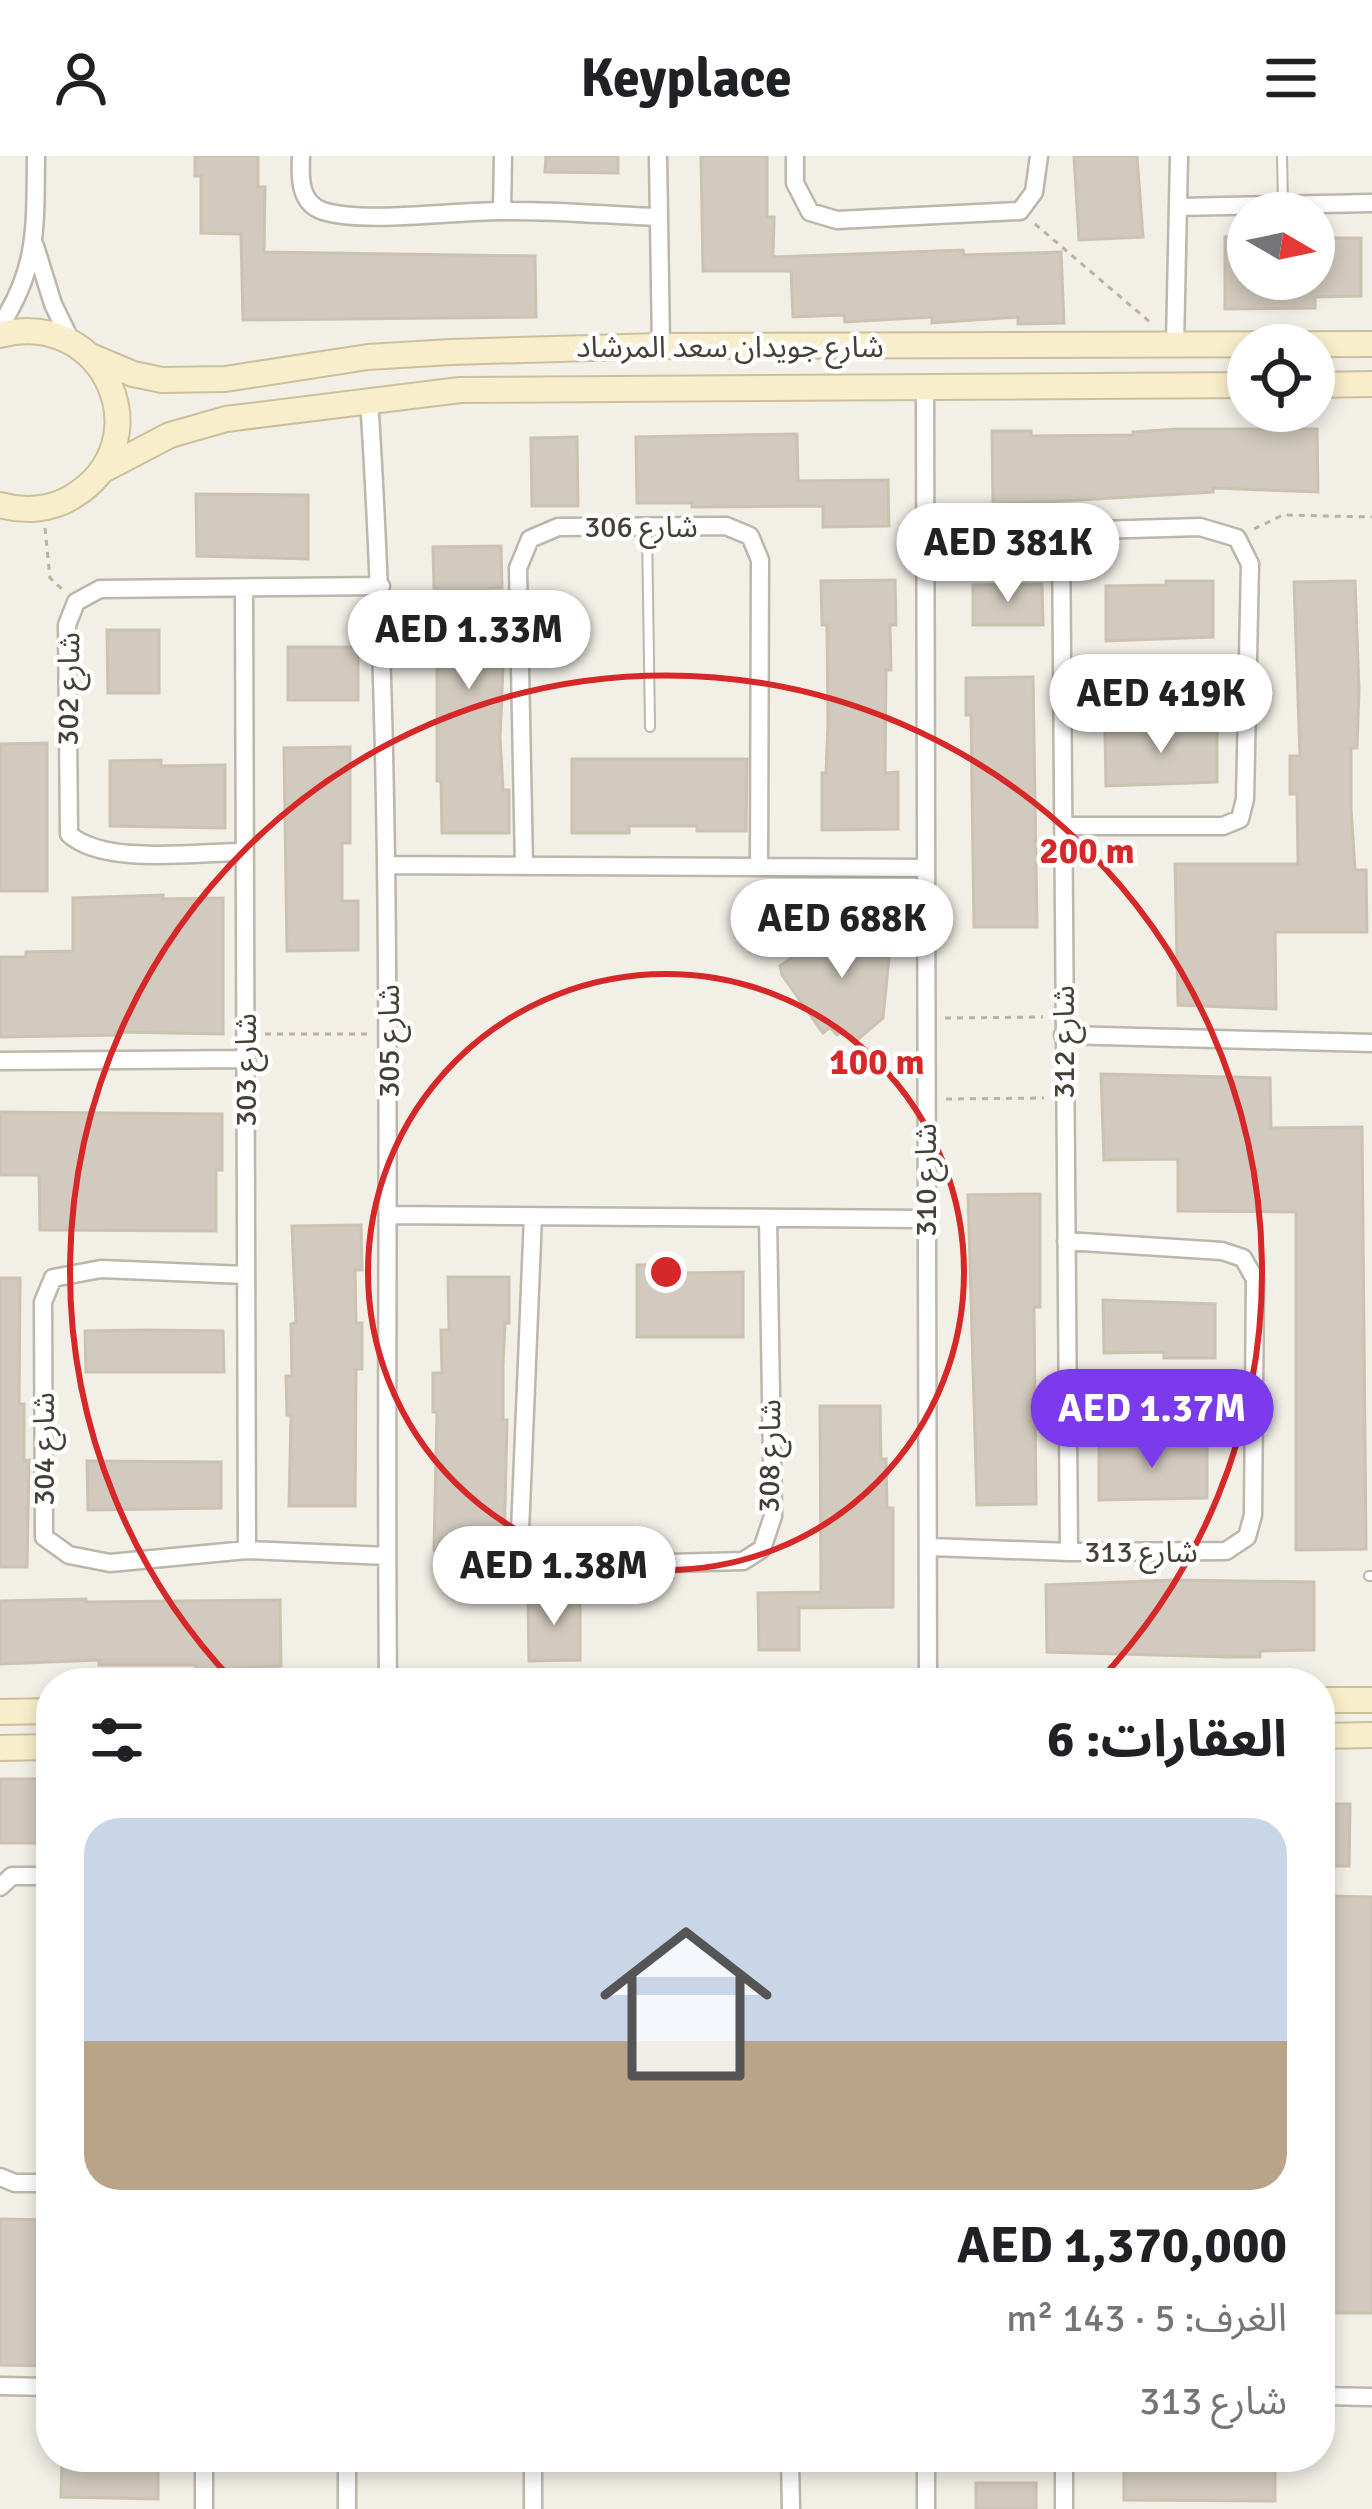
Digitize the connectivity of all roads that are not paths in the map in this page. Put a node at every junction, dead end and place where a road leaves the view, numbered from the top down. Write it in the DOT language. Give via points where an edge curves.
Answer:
graph roads {
  1 [pos="36,156"];
  2 [pos="301,156"];
  3 [pos="503,156"];
  4 [pos="658,156"];
  5 [pos="795,156"];
  6 [pos="1040,156"];
  7 [pos="1179,156"];
  8 [pos="1282,156"];
  9 [pos="1283,192"];
  10 [pos="1372,203"];
  11 [pos="1335,204"];
  12 [pos="1227,206"];
  13 [pos="1179,207"];
  14 [pos="502,211"];
  15 [pos="658,217"];
  16 [pos="35,245"];
  17 [pos="0,330"];
  18 [pos="70,339"];
  19 [pos="1175,344"];
  20 [pos="1372,344"];
  21 [pos="661,346"];
  22 [pos="93,357"];
  23 [pos="1372,384"];
  24 [pos="1227,385"];
  25 [pos="1335,385"];
  26 [pos="926,389"];
  27 [pos="369,399"];
  28 [pos="103,470"];
  29 [pos="0,505"];
  30 [pos="38,509"];
  31 [pos="923,524"];
  32 [pos="0,525"];
  33 [pos="647,527"];
  34 [pos="1061,531"];
  35 [pos="381,586"];
  36 [pos="244,590"];
  37 [pos="650,728"];
  38 [pos="1064,826"];
  39 [pos="243,853"];
  40 [pos="388,865"];
  41 [pos="524,866"];
  42 [pos="759,867"];
  43 [pos="926,868"];
  44 [pos="1063,1026"];
  45 [pos="1372,1043"];
  46 [pos="247,1059"];
  47 [pos="0,1061"];
  48 [pos="390,1215"];
  49 [pos="533,1216"];
  50 [pos="768,1218"];
  51 [pos="925,1219"];
  52 [pos="1066,1241"];
  53 [pos="245,1275"];
  54 [pos="931,1547"];
  55 [pos="247,1550"];
  56 [pos="1069,1552"];
  57 [pos="386,1556"];
  58 [pos="388,1668"];
  59 [pos="928,1668"];
  60 [pos="1335,1700"];
  61 [pos="1372,1700"];
  62 [pos="36,1711"];
  63 [pos="0,1712"];
  64 [pos="1372,1735"];
  65 [pos="1335,1736"];
  66 [pos="36,1747"];
  67 [pos="0,1748"];
  68 [pos="36,1876"];
  69 [pos="0,1887"];
  70 [pos="0,2177"];
  71 [pos="36,2183"];
  72 [pos="0,2386"];
  73 [pos="36,2387"];
  74 [pos="1335,2396"];
  75 [pos="1372,2397"];
  76 [pos="204,2472"];
  77 [pos="347,2472"];
  78 [pos="533,2472"];
  79 [pos="790,2472"];
  80 [pos="926,2472"];
  81 [pos="1064,2472"];
  82 [pos="204,2509"];
  83 [pos="347,2509"];
  84 [pos="533,2509"];
  85 [pos="790,2509"];
  86 [pos="926,2509"];
  87 [pos="1064,2509"];
  1 -- 16 [label="street"];
  2 -- 14 [label="street" via="300,186 322,211"];
  3 -- 14 [label="street"];
  4 -- 15 [label="street"];
  5 -- 6 [label="street" via="795,183 810,212 837,220 1020,211 1034,191"];
  7 -- 13 [label="street"];
  8 -- 9 [label="lane"];
  10 -- 11 [label="street"];
  12 -- 13 [label="street"];
  13 -- 19 [label="street"];
  14 -- 15 [label="street"];
  15 -- 21 [label="street"];
  16 -- 17 [label="street"];
  16 -- 18 [label="street"];
  17 -- 18 [label="street"];
  18 -- 22 [label="street"];
  19 -- 20 [label="street, شارع جويدان سعد المرشاد"];
  19 -- 21 [label="street, شارع جويدان سعد المرشاد"];
  21 -- 22 [label="street, شارع جويدان سعد المرشاد" via="368,357 190,380 133,374"];
  22 -- 28 [label="street" via="118,411"];
  23 -- 25 [label="street"];
  24 -- 26 [label="street, شارع جويدان سعد المرشاد"];
  26 -- 27 [label="street, شارع جويدان سعد المرشاد" via="460,390"];
  26 -- 31 [label="street, شارع 310"];
  27 -- 28 [label="street, شارع جويدان سعد المرشاد" via="226,419 170,435"];
  27 -- 35 [label="street, شارع 305"];
  28 -- 30 [label="street, شارع جويدان سعد المرشاد" via="74,496"];
  29 -- 30 [label="street"];
  30 -- 32 [label="street"];
  31 -- 34 [label="street"];
  31 -- 43 [label="street, شارع 310"];
  33 -- 37 [label="lane"];
  33 -- 41 [label="street, شارع 306" via="543,530 521,552"];
  33 -- 42 [label="street, شارع 306" via="727,526 757,547"];
  34 -- 38 [label="street, شارع 312"];
  34 -- 38 [label="street" via="1200,527 1237,538 1250,564 1240,819 1223,826"];
  35 -- 36 [label="street, شارع 302"];
  35 -- 40 [label="street, شارع 305"];
  36 -- 39 [label="street, شارع 303"];
  36 -- 39 [label="street, شارع 302" via="100,589 76,602 67,625 69,834 104,853"];
  38 -- 44 [label="street, شارع 312"];
  39 -- 46 [label="street, شارع 303"];
  40 -- 41 [label="street"];
  40 -- 48 [label="street, شارع 305"];
  41 -- 42 [label="street"];
  42 -- 43 [label="street"];
  43 -- 51 [label="street, شارع 310"];
  44 -- 45 [label="street"];
  44 -- 52 [label="street, شارع 312"];
  46 -- 47 [label="street"];
  46 -- 53 [label="street, شارع 303"];
  48 -- 49 [label="street"];
  48 -- 57 [label="street, شارع 305"];
  49 -- 50 [label="street"];
  49 -- 50 [label="street, شارع 308" via="520,1532 534,1555 562,1566 743,1561 762,1549 772,1516"];
  50 -- 51 [label="street"];
  51 -- 54 [label="street, شارع 310"];
  52 -- 56 [label="street, شارع 312"];
  52 -- 56 [label="street, شارع 313" via="1222,1250 1243,1258 1255,1280 1247,1537 1226,1552"];
  53 -- 55 [label="street, شارع 303"];
  53 -- 55 [label="street, شارع 304" via="101,1269 53,1278 43,1302 44,1537 70,1555 110,1563"];
  54 -- 56 [label="street, شارع 313"];
  54 -- 59 [label="street, شارع 310"];
  55 -- 57 [label="street, شارع 304"];
  57 -- 58 [label="street, شارع 305"];
  60 -- 61 [label="street"];
  62 -- 63 [label="street"];
  64 -- 65 [label="street"];
  66 -- 67 [label="street"];
  68 -- 69 [label="street" via="12,1876"];
  70 -- 71 [label="street"];
  72 -- 73 [label="street"];
  74 -- 75 [label="street"];
  76 -- 82 [label="street"];
  77 -- 83 [label="street"];
  78 -- 84 [label="street"];
  79 -- 85 [label="street"];
  80 -- 86 [label="street"];
  81 -- 87 [label="street"];
}
